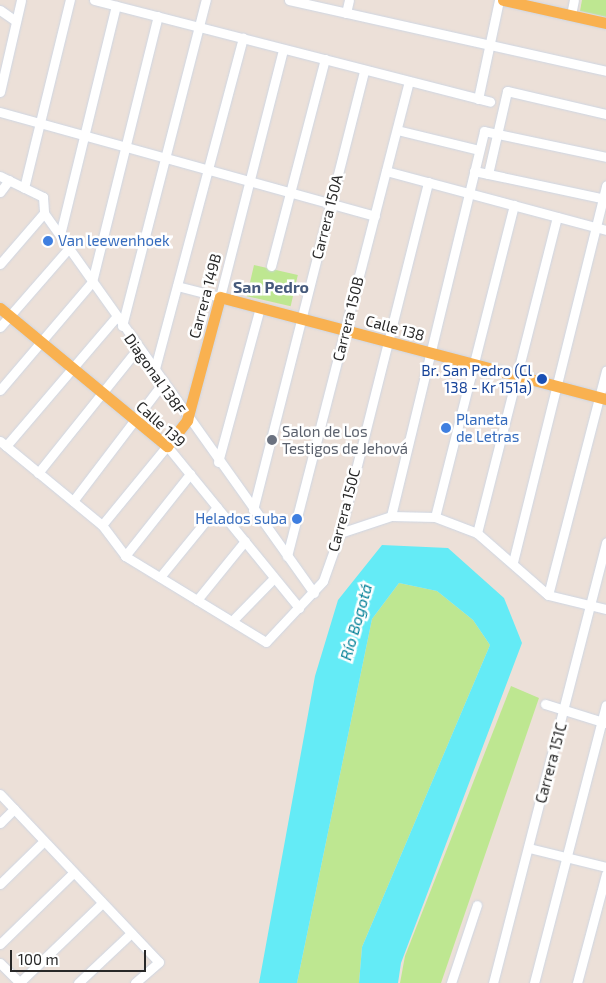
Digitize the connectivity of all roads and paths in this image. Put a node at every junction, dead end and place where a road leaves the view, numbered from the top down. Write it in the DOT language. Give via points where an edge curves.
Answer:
graph roads {
  1 [pos="21,0"];
  2 [pos="70,0"];
  3 [pos="94,0"];
  4 [pos="206,0"];
  5 [pos="289,0"];
  6 [pos="349,0"];
  7 [pos="499,0"];
  8 [pos="504,0"];
  9 [pos="574,0"];
  10 [pos="116,6"];
  11 [pos="0,10"];
  12 [pos="346,13"];
  13 [pos="571,15"];
  14 [pos="158,16"];
  15 [pos="16,21"];
  16 [pos="606,22"];
  17 [pos="201,27"];
  18 [pos="243,38"];
  19 [pos="489,45"];
  20 [pos="283,48"];
  21 [pos="325,60"];
  22 [pos="3,62"];
  23 [pos="364,70"];
  24 [pos="606,71"];
  25 [pos="409,81"];
  26 [pos="0,92"];
  27 [pos="478,99"];
  28 [pos="490,102"];
  29 [pos="0,112"];
  30 [pos="606,114"];
  31 [pos="39,123"];
  32 [pos="397,130"];
  33 [pos="497,133"];
  34 [pos="82,135"];
  35 [pos="124,146"];
  36 [pos="479,150"];
  37 [pos="606,157"];
  38 [pos="166,158"];
  39 [pos="208,169"];
  40 [pos="386,171"];
  41 [pos="474,171"];
  42 [pos="488,174"];
  43 [pos="0,176"];
  44 [pos="10,180"];
  45 [pos="249,181"];
  46 [pos="428,182"];
  47 [pos="606,185"];
  48 [pos="24,188"];
  49 [pos="0,192"];
  50 [pos="290,192"];
  51 [pos="468,193"];
  52 [pos="605,199"];
  53 [pos="330,203"];
  54 [pos="514,205"];
  55 [pos="44,213"];
  56 [pos="375,216"];
  57 [pos="557,217"];
  58 [pos="602,229"];
  59 [pos="60,235"];
  60 [pos="68,248"];
  61 [pos="0,264"];
  62 [pos="271,266"];
  63 [pos="92,282"];
  64 [pos="177,286"];
  65 [pos="220,296"];
  66 [pos="260,307"];
  67 [pos="0,308"];
  68 [pos="9,316"];
  69 [pos="116,317"];
  70 [pos="302,318"];
  71 [pos="122,326"];
  72 [pos="0,327"];
  73 [pos="346,330"];
  74 [pos="388,341"];
  75 [pos="40,342"];
  76 [pos="138,348"];
  77 [pos="429,352"];
  78 [pos="474,364"];
  79 [pos="72,368"];
  80 [pos="606,370"];
  81 [pos="154,372"];
  82 [pos="517,376"];
  83 [pos="162,384"];
  84 [pos="557,386"];
  85 [pos="0,390"];
  86 [pos="102,393"];
  87 [pos="602,398"];
  88 [pos="135,420"];
  89 [pos="187,420"];
  90 [pos="3,443"];
  91 [pos="167,446"];
  92 [pos="218,462"];
  93 [pos="38,473"];
  94 [pos="190,474"];
  95 [pos="73,501"];
  96 [pos="217,507"];
  97 [pos="254,510"];
  98 [pos="391,516"];
  99 [pos="435,517"];
  100 [pos="102,525"];
  101 [pos="340,533"];
  102 [pos="477,533"];
  103 [pos="245,541"];
  104 [pos="606,542"];
  105 [pos="125,556"];
  106 [pos="287,556"];
  107 [pos="513,562"];
  108 [pos="160,577"];
  109 [pos="274,578"];
  110 [pos="314,593"];
  111 [pos="548,595"];
  112 [pos="197,600"];
  113 [pos="590,606"];
  114 [pos="299,608"];
  115 [pos="606,609"];
  116 [pos="232,621"];
  117 [pos="545,704"];
  118 [pos="606,705"];
  119 [pos="565,710"];
  120 [pos="604,722"];
  121 [pos="0,794"];
  122 [pos="14,809"];
  123 [pos="0,823"];
  124 [pos="43,842"];
  125 [pos="529,848"];
  126 [pos="567,858"];
  127 [pos="606,867"];
  128 [pos="73,873"];
  129 [pos="606,874"];
  130 [pos="0,884"];
  131 [pos="102,903"];
  132 [pos="477,905"];
  133 [pos="131,933"];
  134 [pos="0,944"];
  135 [pos="0,963"];
  136 [pos="19,983"];
  137 [pos="78,983"];
  138 [pos="135,983"];
  139 [pos="451,983"];
  140 [pos="493,983"];
  141 [pos="534,983"];
  142 [pos="577,983"];
  1 -- 15 [label="street"];
  2 -- 31 [label="street"];
  3 -- 10 [label="street"];
  4 -- 17 [label="street"];
  5 -- 12 [label="street"];
  6 -- 12 [label="street"];
  7 -- 19 [label="street"];
  8 -- 13 [label="main road"];
  9 -- 13 [label="street"];
  10 -- 14 [label="street"];
  10 -- 34 [label="street"];
  11 -- 15 [label="street"];
  12 -- 19 [label="street"];
  13 -- 16 [label="main road"];
  14 -- 17 [label="street"];
  14 -- 35 [label="street"];
  15 -- 22 [label="street"];
  17 -- 18 [label="street"];
  17 -- 38 [label="street"];
  18 -- 20 [label="street"];
  18 -- 39 [label="street"];
  19 -- 24 [label="street"];
  19 -- 27 [label="street"];
  20 -- 21 [label="street"];
  20 -- 45 [label="street, Carrera 149B"];
  21 -- 23 [label="street"];
  21 -- 50 [label="street"];
  22 -- 26 [label="street"];
  23 -- 25 [label="street"];
  23 -- 53 [label="street, Carrera 150A"];
  25 -- 27 [label="street"];
  25 -- 32 [label="street, Carrera 150B"];
  27 -- 28 [label="street"];
  29 -- 31 [label="street"];
  30 -- 33 [label="street" via="507,91"];
  31 -- 34 [label="street"];
  31 -- 48 [label="street"];
  32 -- 36 [label="street"];
  32 -- 40 [label="street, Carrera 150B"];
  33 -- 36 [label="street" via="484,130"];
  33 -- 37 [label="street"];
  33 -- 42 [label="street"];
  34 -- 35 [label="street"];
  34 -- 59 [label="street"];
  35 -- 38 [label="street"];
  35 -- 63 [label="street"];
  36 -- 41 [label="street"];
  38 -- 39 [label="street"];
  38 -- 71 [label="street"];
  39 -- 45 [label="street"];
  39 -- 64 [label="street"];
  40 -- 46 [label="street"];
  40 -- 56 [label="street, Carrera 150B"];
  41 -- 42 [label="street"];
  41 -- 51 [label="street"];
  42 -- 52 [label="street"];
  43 -- 44 [label="street"];
  44 -- 48 [label="street"];
  44 -- 49 [label="street"];
  45 -- 50 [label="street"];
  45 -- 65 [label="street, Carrera 149B"];
  46 -- 51 [label="street"];
  46 -- 74 [label="street, Carrera 150C"];
  47 -- 52 [label="street"];
  48 -- 55 [label="street" via="43,197"];
  50 -- 53 [label="street"];
  50 -- 62 [label="street"];
  51 -- 54 [label="street"];
  51 -- 77 [label="street"];
  52 -- 58 [label="street"];
  53 -- 56 [label="street"];
  53 -- 70 [label="street, Carrera 150A"];
  54 -- 57 [label="street"];
  54 -- 78 [label="street"];
  55 -- 59 [label="street, Diagonal 138F"];
  55 -- 61 [label="street"];
  56 -- 73 [label="street, Carrera 150B"];
  57 -- 58 [label="street"];
  57 -- 82 [label="street"];
  58 -- 84 [label="street"];
  59 -- 60 [label="street, Diagonal 138F"];
  60 -- 63 [label="street, Diagonal 138F"];
  60 -- 68 [label="street"];
  63 -- 69 [label="street, Diagonal 138F"];
  63 -- 75 [label="street"];
  64 -- 65 [label="street, Calle 138"];
  64 -- 81 [label="street"];
  65 -- 66 [label="main road, Calle 138"];
  65 -- 89 [label="main road, Carrera 149B"];
  66 -- 70 [label="main road, Calle 138"];
  66 -- 92 [label="street"];
  67 -- 68 [label="main road, Calle 139"];
  68 -- 72 [label="street"];
  68 -- 75 [label="main road, Calle 139"];
  69 -- 71 [label="street, Diagonal 138F"];
  69 -- 79 [label="street"];
  70 -- 73 [label="main road, Calle 138"];
  70 -- 97 [label="street, Carrera 150A"];
  71 -- 76 [label="street, Diagonal 138F"];
  73 -- 74 [label="main road, Calle 138"];
  73 -- 106 [label="street, Carrera 150B"];
  74 -- 77 [label="main road, Calle 138"];
  74 -- 101 [label="street, Carrera 150C"];
  75 -- 79 [label="main road, Calle 139"];
  75 -- 85 [label="street"];
  76 -- 81 [label="street, Diagonal 138F"];
  76 -- 86 [label="street"];
  77 -- 78 [label="main road, Calle 138"];
  77 -- 98 [label="street"];
  78 -- 82 [label="main road, Calle 138"];
  78 -- 99 [label="street"];
  79 -- 86 [label="main road, Calle 139"];
  79 -- 90 [label="street"];
  80 -- 87 [label="street"];
  81 -- 83 [label="street, Diagonal 138F"];
  82 -- 84 [label="main road, Calle 138"];
  82 -- 102 [label="street"];
  83 -- 88 [label="street"];
  83 -- 89 [label="street, Diagonal 138F"];
  84 -- 87 [label="main road, Calle 138"];
  84 -- 107 [label="street"];
  86 -- 88 [label="main road, Calle 139"];
  86 -- 93 [label="street"];
  87 -- 111 [label="street"];
  88 -- 91 [label="main road, Calle 139"];
  88 -- 95 [label="street"];
  89 -- 91 [label="main road, Carrera 149B"];
  89 -- 92 [label="street, Diagonal 138F"];
  90 -- 93 [label="street"];
  91 -- 94 [label="street, Calle 139"];
  91 -- 100 [label="street, Carrera 149B"];
  92 -- 97 [label="street, Diagonal 138F"];
  93 -- 95 [label="street"];
  94 -- 96 [label="street, Calle 139"];
  94 -- 105 [label="street"];
  95 -- 100 [label="street"];
  96 -- 103 [label="street, Calle 139"];
  96 -- 108 [label="street"];
  97 -- 106 [label="street, Diagonal 138F"];
  98 -- 99 [label="street"];
  98 -- 101 [label="street"];
  99 -- 102 [label="street"];
  100 -- 105 [label="street"];
  101 -- 110 [label="street, Carrera 150C"];
  102 -- 107 [label="street"];
  103 -- 109 [label="street, Calle 139"];
  103 -- 112 [label="street"];
  104 -- 113 [label="street, Carrera 151C"];
  105 -- 108 [label="street"];
  106 -- 110 [label="street, Diagonal 138F"];
  107 -- 111 [label="street"];
  108 -- 112 [label="street"];
  109 -- 114 [label="street, Calle 139"];
  109 -- 116 [label="street"];
  110 -- 114 [label="street, Carrera 150C"];
  111 -- 113 [label="street"];
  112 -- 116 [label="street"];
  113 -- 115 [label="street"];
  113 -- 119 [label="street, Carrera 151C"];
  114 -- 116 [label="street, Carrera 150C" via="266,642"];
  117 -- 119 [label="street"];
  118 -- 120 [label="street"];
  119 -- 120 [label="street"];
  119 -- 125 [label="street, Carrera 151C"];
  120 -- 126 [label="street"];
  121 -- 122 [label="street"];
  122 -- 123 [label="street"];
  122 -- 124 [label="street"];
  124 -- 128 [label="street"];
  124 -- 130 [label="street"];
  125 -- 126 [label="street"];
  125 -- 140 [label="street, Carrera 151C"];
  126 -- 127 [label="street"];
  126 -- 141 [label="street"];
  128 -- 131 [label="street"];
  128 -- 134 [label="street"];
  129 -- 142 [label="street"];
  131 -- 133 [label="street"];
  131 -- 136 [label="street"];
  132 -- 139 [label="street"];
  133 -- 137 [label="street"];
  133 -- 138 [label="street" via="159,962"];
  135 -- 136 [label="street"];
}
